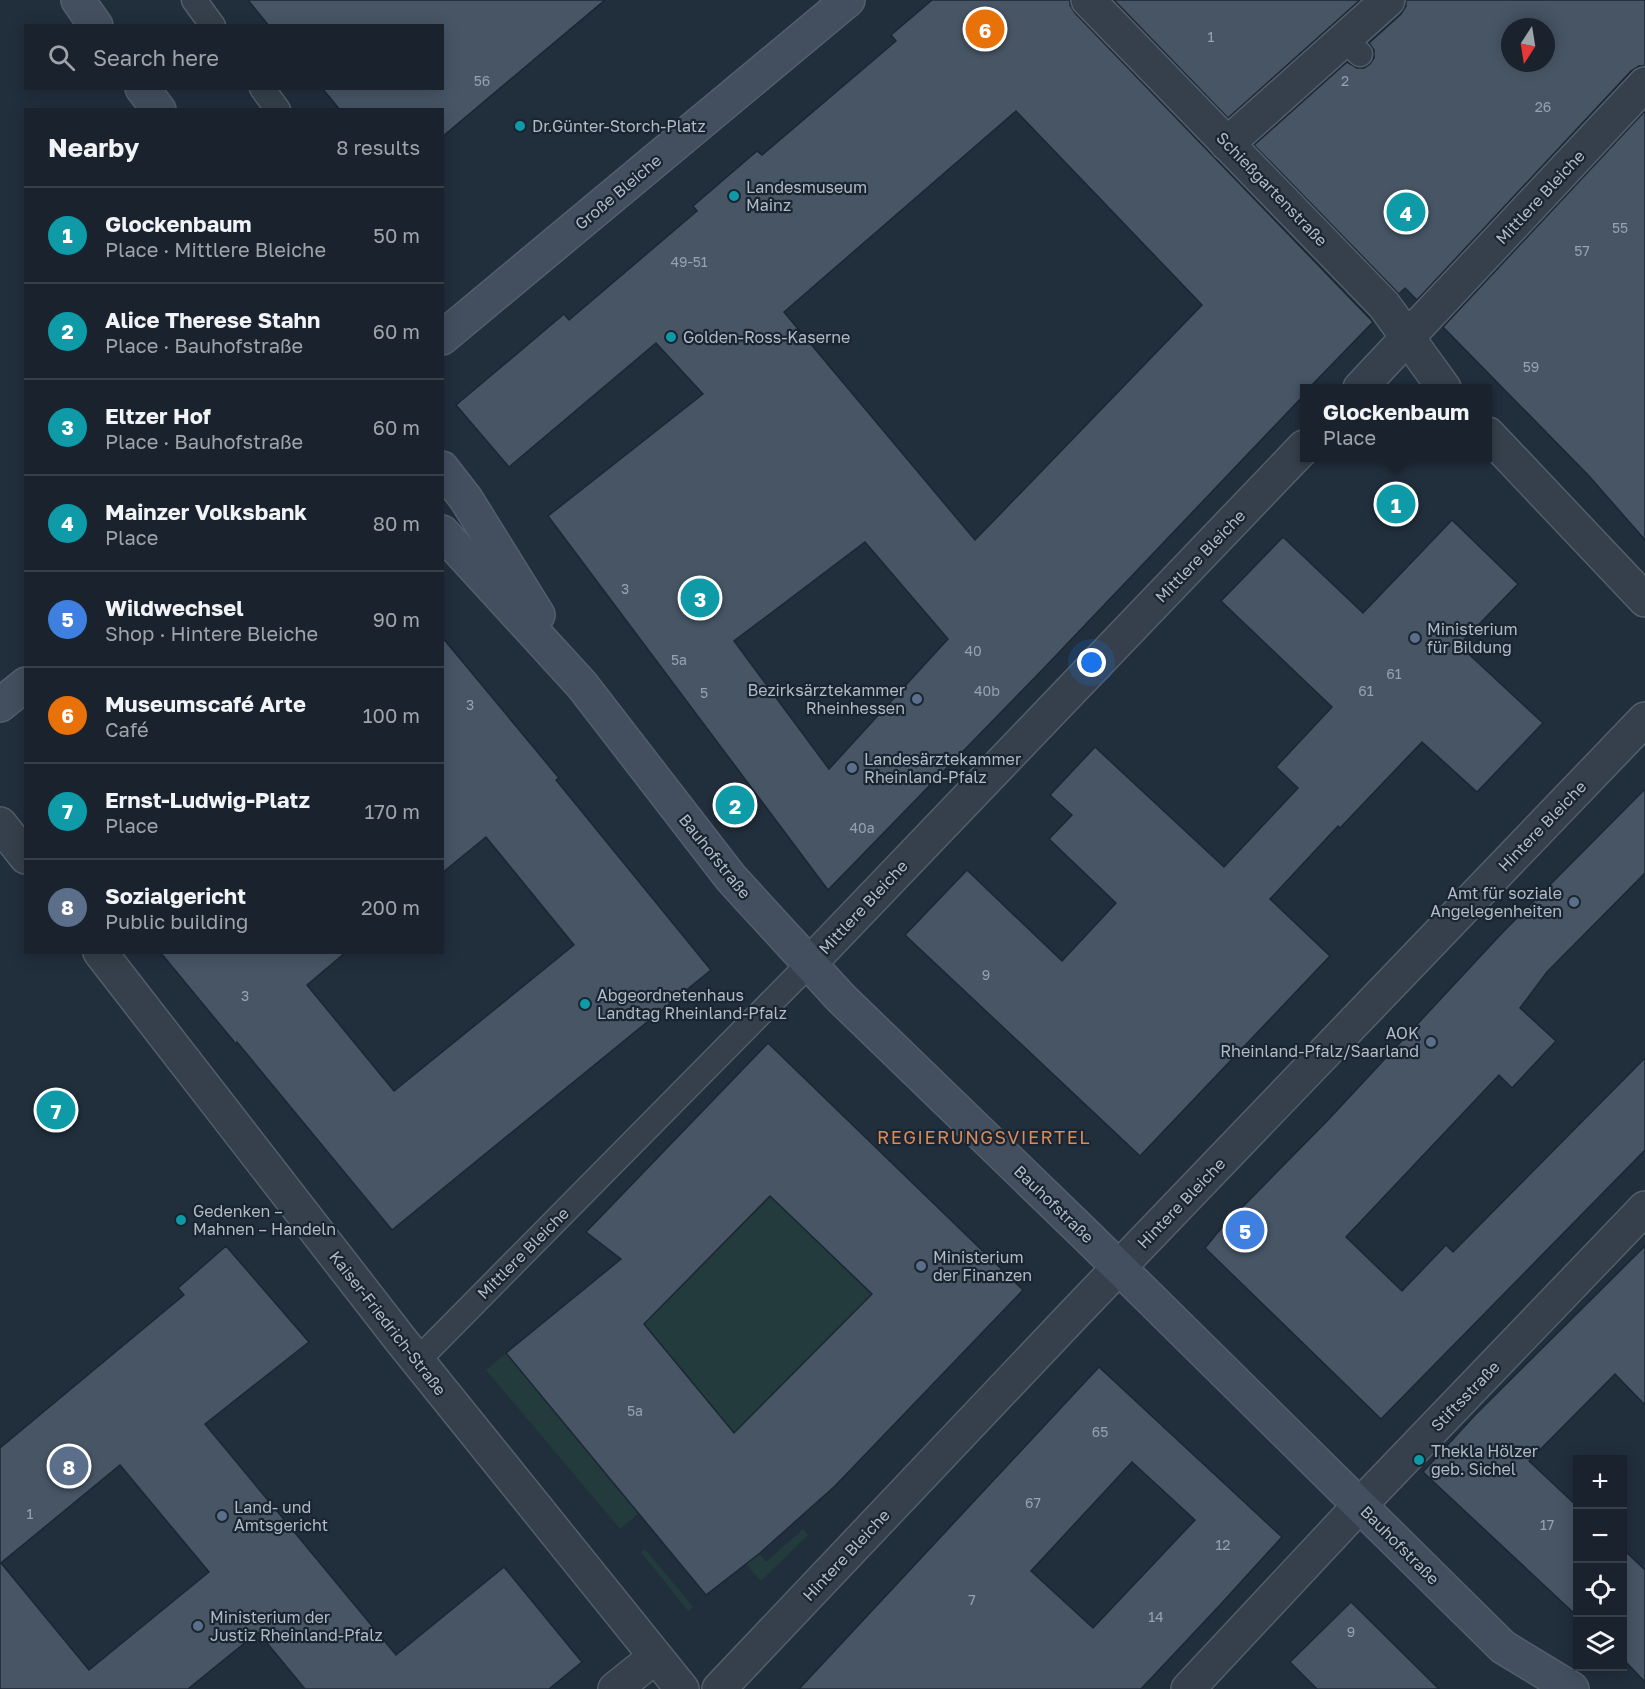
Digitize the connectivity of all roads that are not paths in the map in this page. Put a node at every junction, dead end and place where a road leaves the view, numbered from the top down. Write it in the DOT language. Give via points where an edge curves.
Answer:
graph roads {
  1 [pos="78,0"];
  2 [pos="194,0"];
  3 [pos="848,0"];
  4 [pos="1088,0"];
  5 [pos="1388,0"];
  6 [pos="95,24"];
  7 [pos="212,24"];
  8 [pos="1645,84"];
  9 [pos="144,90"];
  10 [pos="263,90"];
  11 [pos="157,108"];
  12 [pos="277,108"];
  13 [pos="1227,144"];
  14 [pos="444,336"];
  15 [pos="1408,339"];
  16 [pos="1364,384"];
  17 [pos="1441,384"];
  18 [pos="1492,439"];
  19 [pos="1300,452"];
  20 [pos="444,471"];
  21 [pos="444,534"];
  22 [pos="1645,600"];
  23 [pos="582,685"];
  24 [pos="24,686"];
  25 [pos="0,705"];
  26 [pos="1645,719"];
  27 [pos="0,824"];
  28 [pos="24,854"];
  29 [pos="102,954"];
  30 [pos="809,964"];
  31 [pos="1645,1208"];
  32 [pos="1119,1267"];
  33 [pos="417,1361"];
  34 [pos="1360,1505"];
  35 [pos="1503,1647"];
  36 [pos="655,1657"];
  37 [pos="615,1689"];
  38 [pos="682,1689"];
  39 [pos="719,1689"];
  40 [pos="1188,1689"];
  41 [pos="1528,1689"];
  42 [pos="1572,1689"];
  1 -- 6 [label="street"];
  2 -- 7 [label="lane"];
  3 -- 14 [label="street, Große Bleiche"];
  4 -- 13 [label="street, Schießgartenstraße"];
  5 -- 13 [label="street" via="1352,46"];
  8 -- 15 [label="street, Mittlere Bleiche"];
  9 -- 11 [label="street"];
  10 -- 12 [label="lane"];
  13 -- 15 [label="street, Schießgartenstraße" via="1384,306"];
  15 -- 16 [label="street, Mittlere Bleiche"];
  15 -- 17 [label="street, Schießgartenstraße"];
  18 -- 22 [label="street"];
  19 -- 30 [label="street, Mittlere Bleiche"];
  20 -- 23 [label="street, Bauhofstraße" via="466,499"];
  21 -- 23 [label="street, Bauhofstraße"];
  23 -- 30 [label="street, Bauhofstraße" via="731,878"];
  24 -- 25 [label="street"];
  26 -- 32 [label="street, Hintere Bleiche"];
  27 -- 28 [label="street"];
  29 -- 33 [label="street, Kaiser-Friedrich-Straße"];
  30 -- 32 [label="street, Bauhofstraße"];
  30 -- 33 [label="lane, Mittlere Bleiche"];
  31 -- 34 [label="street, Stiftsstraße"];
  32 -- 34 [label="street, Bauhofstraße"];
  32 -- 39 [label="street, Hintere Bleiche"];
  33 -- 36 [label="street, Kaiser-Friedrich-Straße"];
  34 -- 35 [label="street, Bauhofstraße"];
  34 -- 40 [label="street, Stiftsstraße"];
  35 -- 41 [label="street, Bauhofstraße"];
  35 -- 42 [label="street, Bauhofstraße"];
  36 -- 37 [label="street"];
  36 -- 38 [label="street, Kaiser-Friedrich-Straße"];
}
